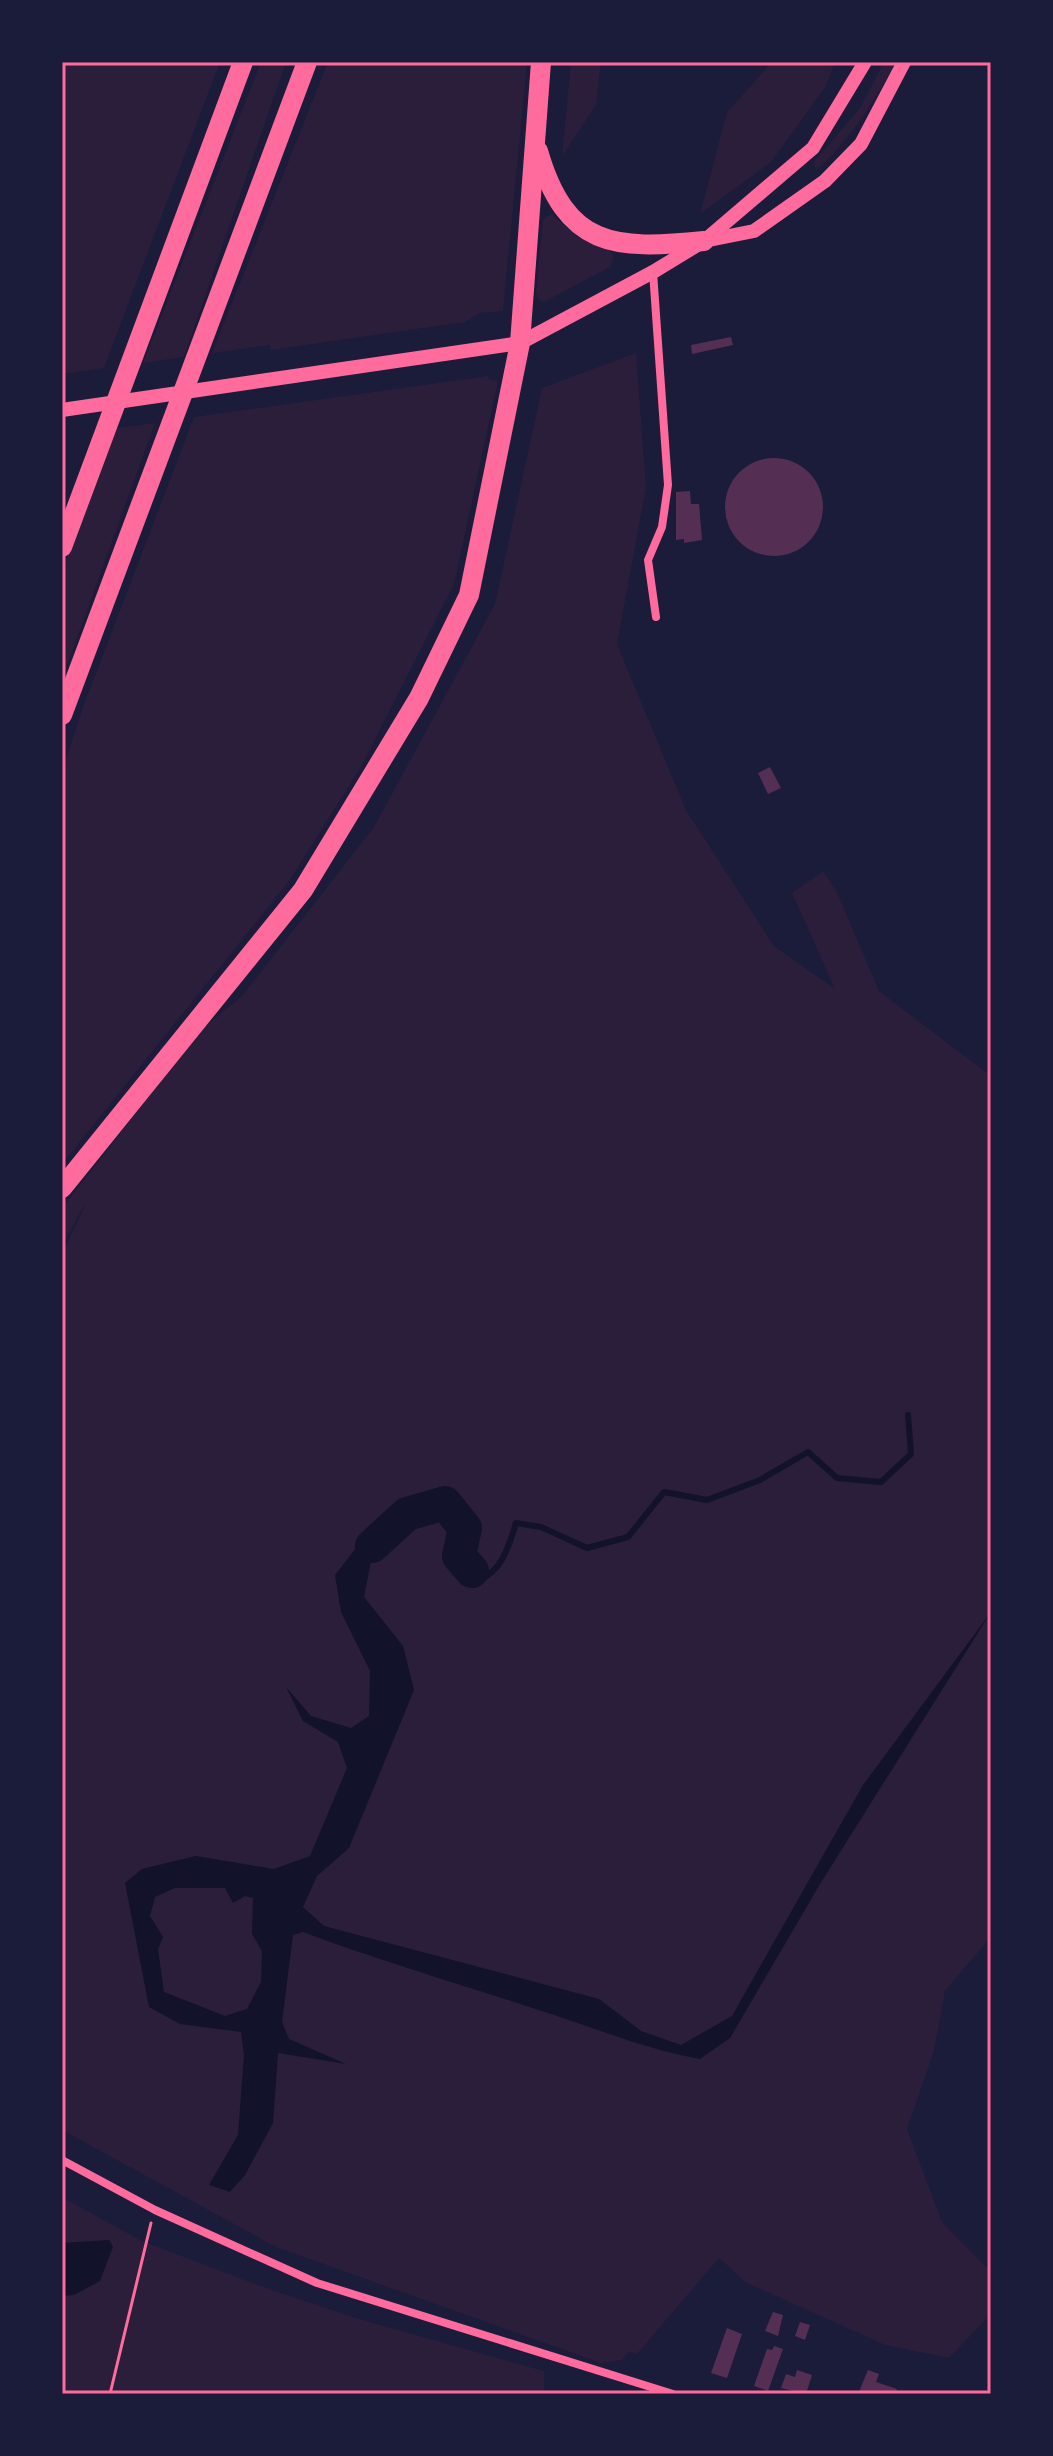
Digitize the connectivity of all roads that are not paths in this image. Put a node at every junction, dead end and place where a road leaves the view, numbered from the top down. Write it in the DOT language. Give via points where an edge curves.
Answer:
graph roads {
  1 [pos="243,62"];
  2 [pos="307,62"];
  3 [pos="541,62"];
  4 [pos="865,62"];
  5 [pos="904,62"];
  6 [pos="534,135"];
  7 [pos="704,241"];
  8 [pos="653,272"];
  9 [pos="520,343"];
  10 [pos="62,410"];
  11 [pos="62,547"];
  12 [pos="656,617"];
  13 [pos="62,715"];
  14 [pos="62,1188"];
  15 [pos="62,2160"];
  16 [pos="667,2393"];
  1 -- 11 [label="highway"];
  2 -- 13 [label="highway"];
  3 -- 6 [label="highway"];
  4 -- 7 [label="street" via="813,148"];
  5 -- 7 [label="street" via="861,144 825,181 754,231"];
  6 -- 7 [label="highway" via="546,179 563,211 578,225 618,244"];
  6 -- 9 [label="highway"];
  7 -- 8 [label="street"];
  8 -- 9 [label="street"];
  8 -- 12 [label="street" via="668,485 662,527 648,560"];
  9 -- 10 [label="street"];
  9 -- 14 [label="highway" via="469,595 419,698 303,890"];
  15 -- 16 [label="street" via="155,2210 317,2283"];
}
